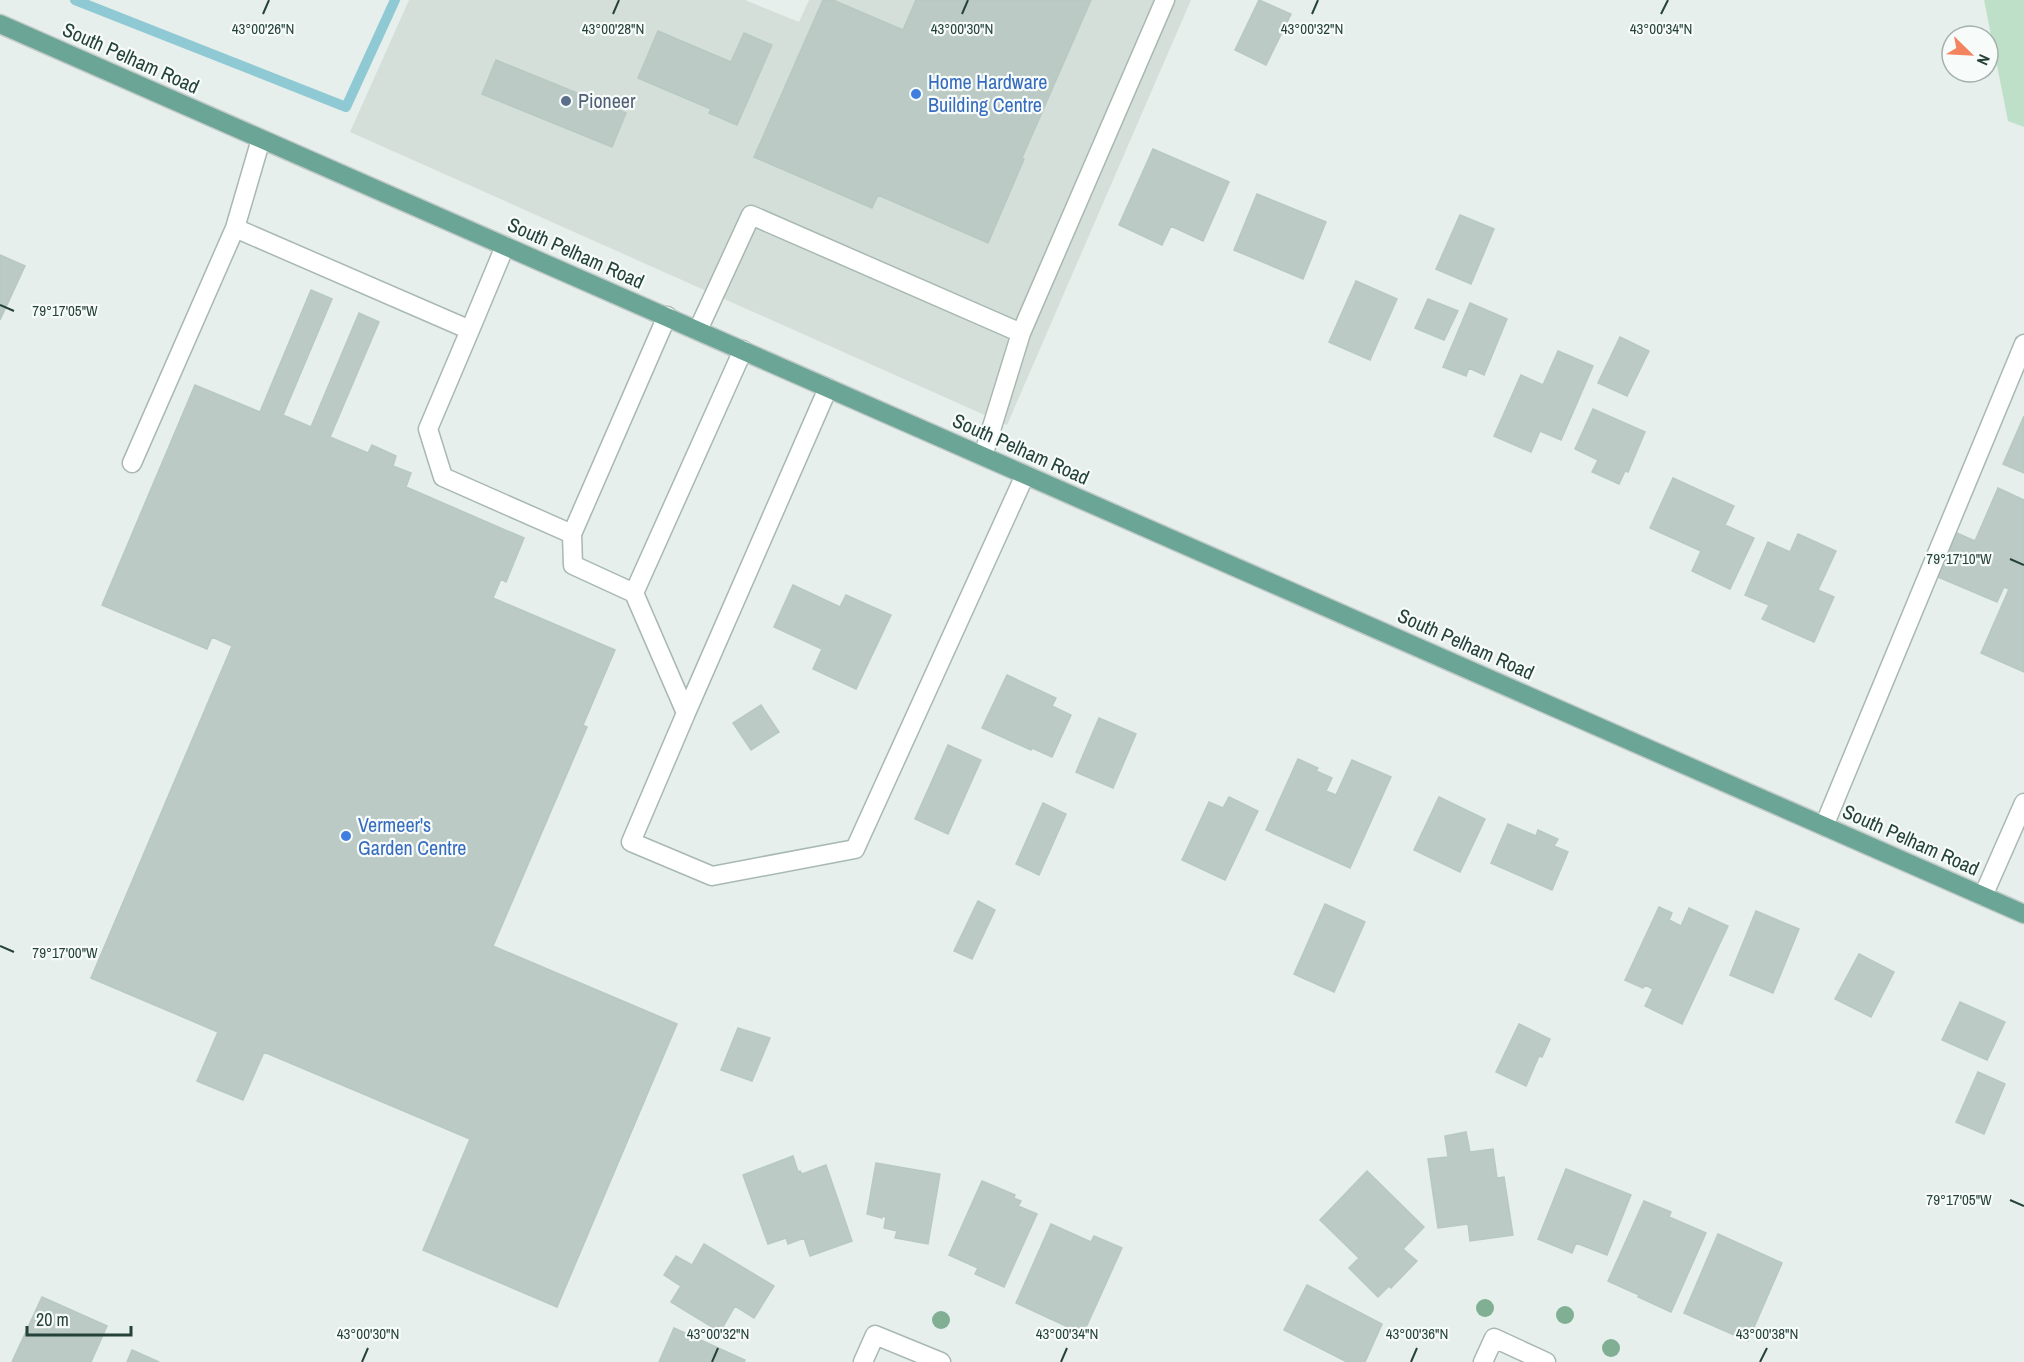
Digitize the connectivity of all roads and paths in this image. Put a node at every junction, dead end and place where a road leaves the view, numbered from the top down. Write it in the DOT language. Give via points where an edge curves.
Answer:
graph roads {
  1 [pos="1165,0"];
  2 [pos="0,24"];
  3 [pos="261,139"];
  4 [pos="235,228"];
  5 [pos="505,246"];
  6 [pos="667,316"];
  7 [pos="470,330"];
  8 [pos="698,330"];
  9 [pos="1021,333"];
  10 [pos="2024,344"];
  11 [pos="742,350"];
  12 [pos="828,388"];
  13 [pos="983,456"];
  14 [pos="132,463"];
  15 [pos="1025,475"];
  16 [pos="572,534"];
  17 [pos="634,593"];
  18 [pos="686,713"];
  19 [pos="2024,803"];
  20 [pos="1824,826"];
  21 [pos="1983,896"];
  22 [pos="2024,914"];
  23 [pos="863,1362"];
  24 [pos="941,1362"];
  25 [pos="1483,1362"];
  26 [pos="1546,1362"];
  1 -- 9 [label="street"];
  2 -- 3 [label="main road, South Pelham Road"];
  3 -- 4 [label="street"];
  3 -- 5 [label="main road, South Pelham Road"];
  4 -- 7 [label="street"];
  4 -- 14 [label="street"];
  5 -- 6 [label="main road, South Pelham Road"];
  5 -- 7 [label="street"];
  6 -- 8 [label="main road, South Pelham Road"];
  6 -- 16 [label="street"];
  7 -- 16 [label="street" via="428,429 443,477"];
  8 -- 9 [label="street" via="751,214"];
  8 -- 11 [label="main road, South Pelham Road"];
  9 -- 13 [label="street"];
  10 -- 20 [label="street"];
  11 -- 12 [label="main road, South Pelham Road"];
  11 -- 17 [label="street"];
  12 -- 13 [label="main road, South Pelham Road"];
  12 -- 18 [label="street"];
  13 -- 15 [label="main road, South Pelham Road"];
  15 -- 18 [label="street" via="855,849 712,876 631,842"];
  15 -- 20 [label="main road, South Pelham Road"];
  16 -- 17 [label="street" via="573,566"];
  17 -- 18 [label="street"];
  19 -- 21 [label="street"];
  20 -- 21 [label="main road, South Pelham Road"];
  21 -- 22 [label="main road, South Pelham Road"];
  23 -- 24 [label="street" via="875,1335"];
  25 -- 26 [label="street" via="1494,1338"];
}
